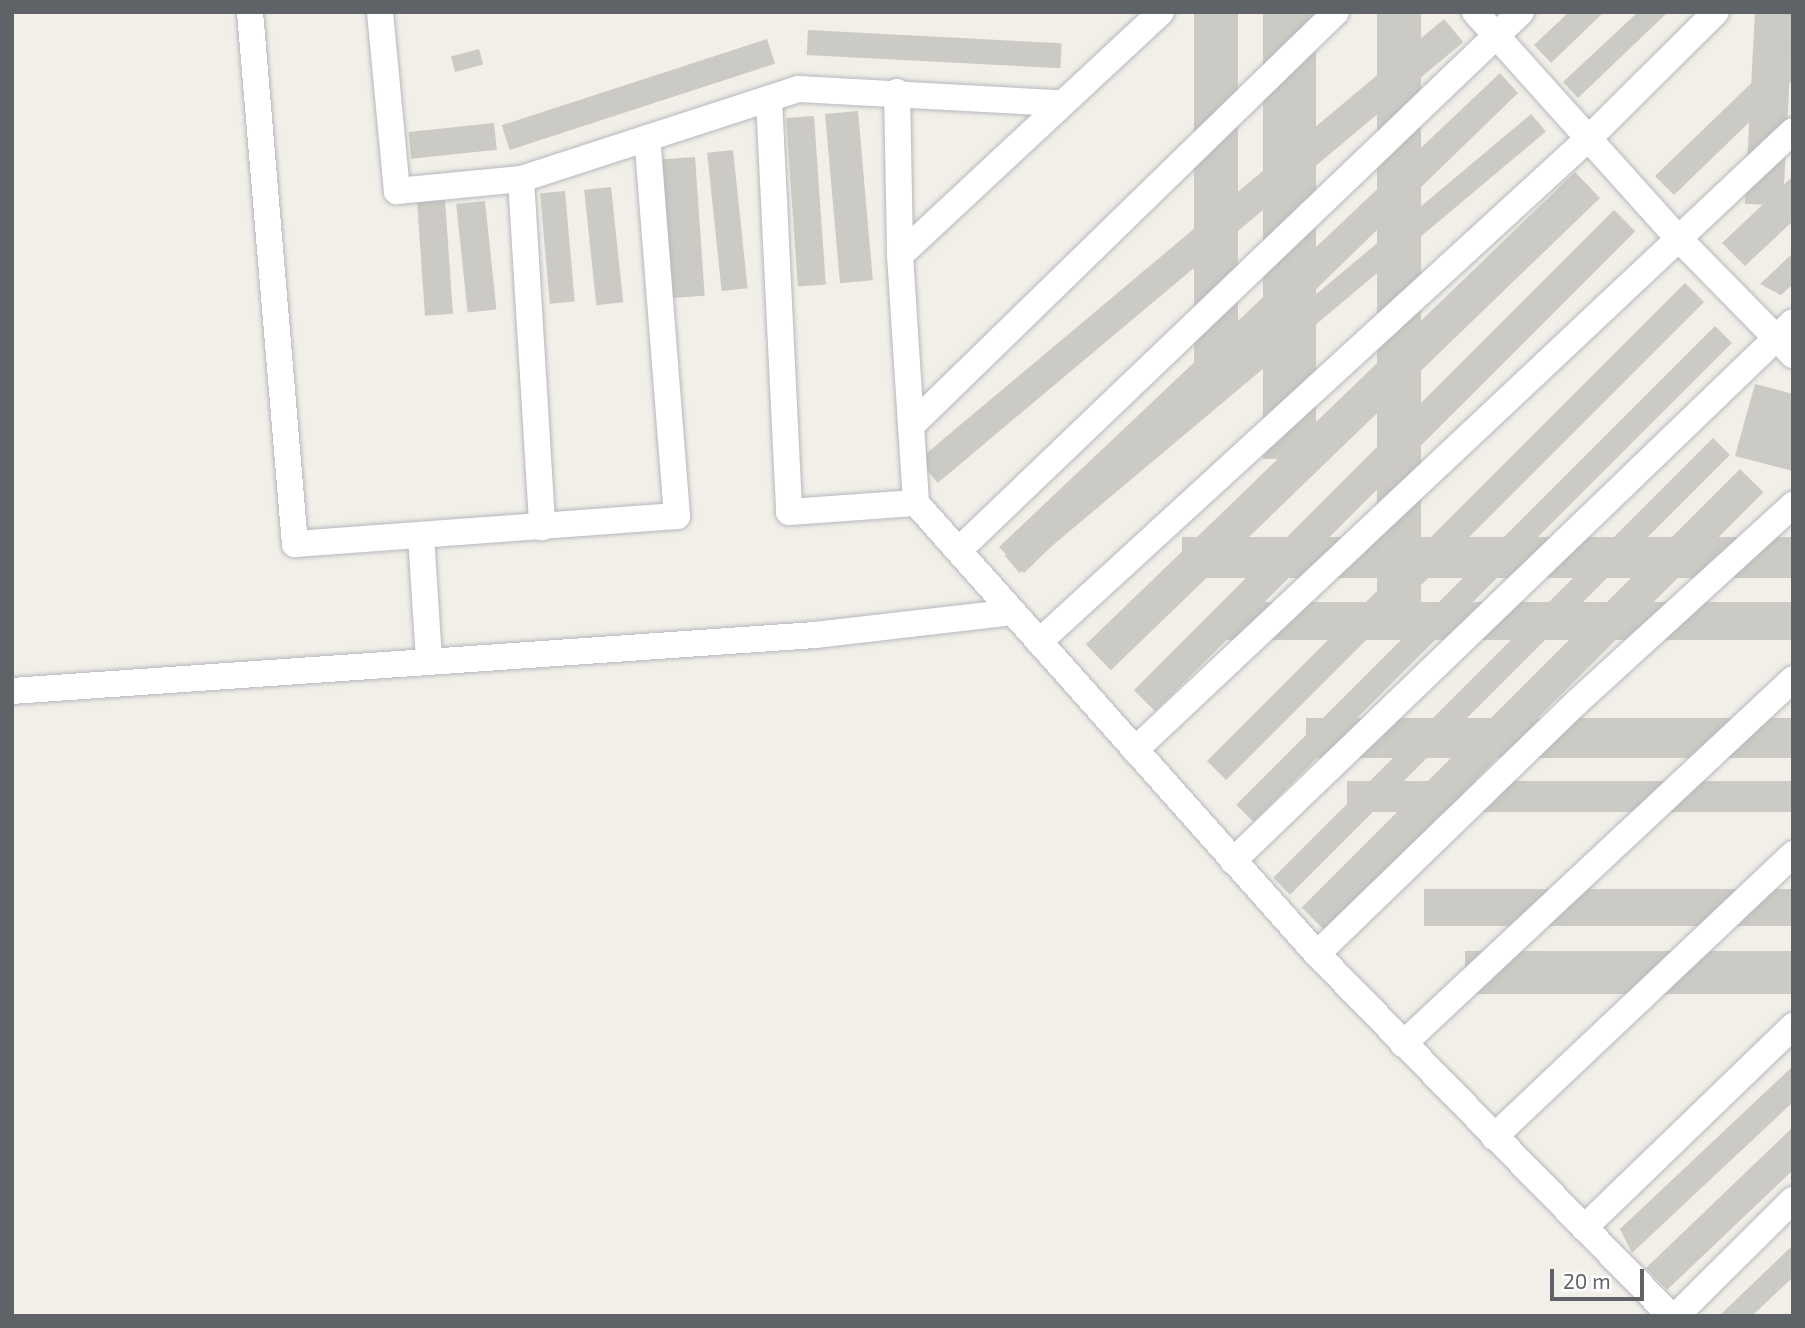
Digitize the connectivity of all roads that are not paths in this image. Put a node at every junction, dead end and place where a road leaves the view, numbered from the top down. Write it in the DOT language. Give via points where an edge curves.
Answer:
graph roads {
  1 [pos="250,12"];
  2 [pos="380,12"];
  3 [pos="1336,12"];
  4 [pos="1475,12"];
  5 [pos="1716,12"];
  6 [pos="1156,15"];
  7 [pos="1512,19"];
  8 [pos="897,92"];
  9 [pos="769,99"];
  10 [pos="1060,103"];
  11 [pos="1793,131"];
  12 [pos="647,138"];
  13 [pos="1590,138"];
  14 [pos="521,179"];
  15 [pos="1679,239"];
  16 [pos="900,255"];
  17 [pos="1787,338"];
  18 [pos="911,426"];
  19 [pos="916,503"];
  20 [pos="1793,505"];
  21 [pos="542,527"];
  22 [pos="421,536"];
  23 [pos="959,550"];
  24 [pos="1013,612"];
  25 [pos="1039,642"];
  26 [pos="429,660"];
  27 [pos="1793,679"];
  28 [pos="12,691"];
  29 [pos="1135,750"];
  30 [pos="1793,854"];
  31 [pos="1233,861"];
  32 [pos="1317,954"];
  33 [pos="1793,1026"];
  34 [pos="1403,1044"];
  35 [pos="1494,1137"];
  36 [pos="1793,1200"];
  37 [pos="1584,1228"];
  38 [pos="1671,1316"];
  39 [pos="1676,1316"];
  1 -- 22 [label="street" via="295,544"];
  2 -- 14 [label="street" via="397,191"];
  3 -- 18 [label="street"];
  4 -- 7 [label="street"];
  5 -- 13 [label="street"];
  6 -- 10 [label="street"];
  7 -- 13 [label="street"];
  7 -- 23 [label="street"];
  8 -- 9 [label="street" via="797,89"];
  8 -- 10 [label="street"];
  8 -- 16 [label="street"];
  9 -- 12 [label="street"];
  9 -- 19 [label="street" via="789,512"];
  10 -- 16 [label="street"];
  11 -- 15 [label="street"];
  12 -- 14 [label="street"];
  12 -- 21 [label="street" via="677,516"];
  13 -- 15 [label="street"];
  13 -- 25 [label="street"];
  14 -- 21 [label="street"];
  15 -- 17 [label="street"];
  15 -- 29 [label="street"];
  16 -- 18 [label="street"];
  17 -- 31 [label="street"];
  18 -- 19 [label="street"];
  19 -- 23 [label="street"];
  20 -- 32 [label="street" via="1576,703"];
  21 -- 22 [label="street"];
  22 -- 26 [label="street"];
  23 -- 24 [label="street"];
  24 -- 25 [label="street"];
  24 -- 26 [label="street" via="815,635"];
  25 -- 29 [label="street"];
  26 -- 28 [label="street"];
  27 -- 34 [label="street"];
  29 -- 31 [label="street"];
  30 -- 35 [label="street"];
  31 -- 32 [label="street"];
  32 -- 34 [label="street"];
  33 -- 37 [label="street"];
  34 -- 35 [label="street"];
  35 -- 37 [label="street"];
  36 -- 39 [label="street"];
  37 -- 38 [label="street"];
}
